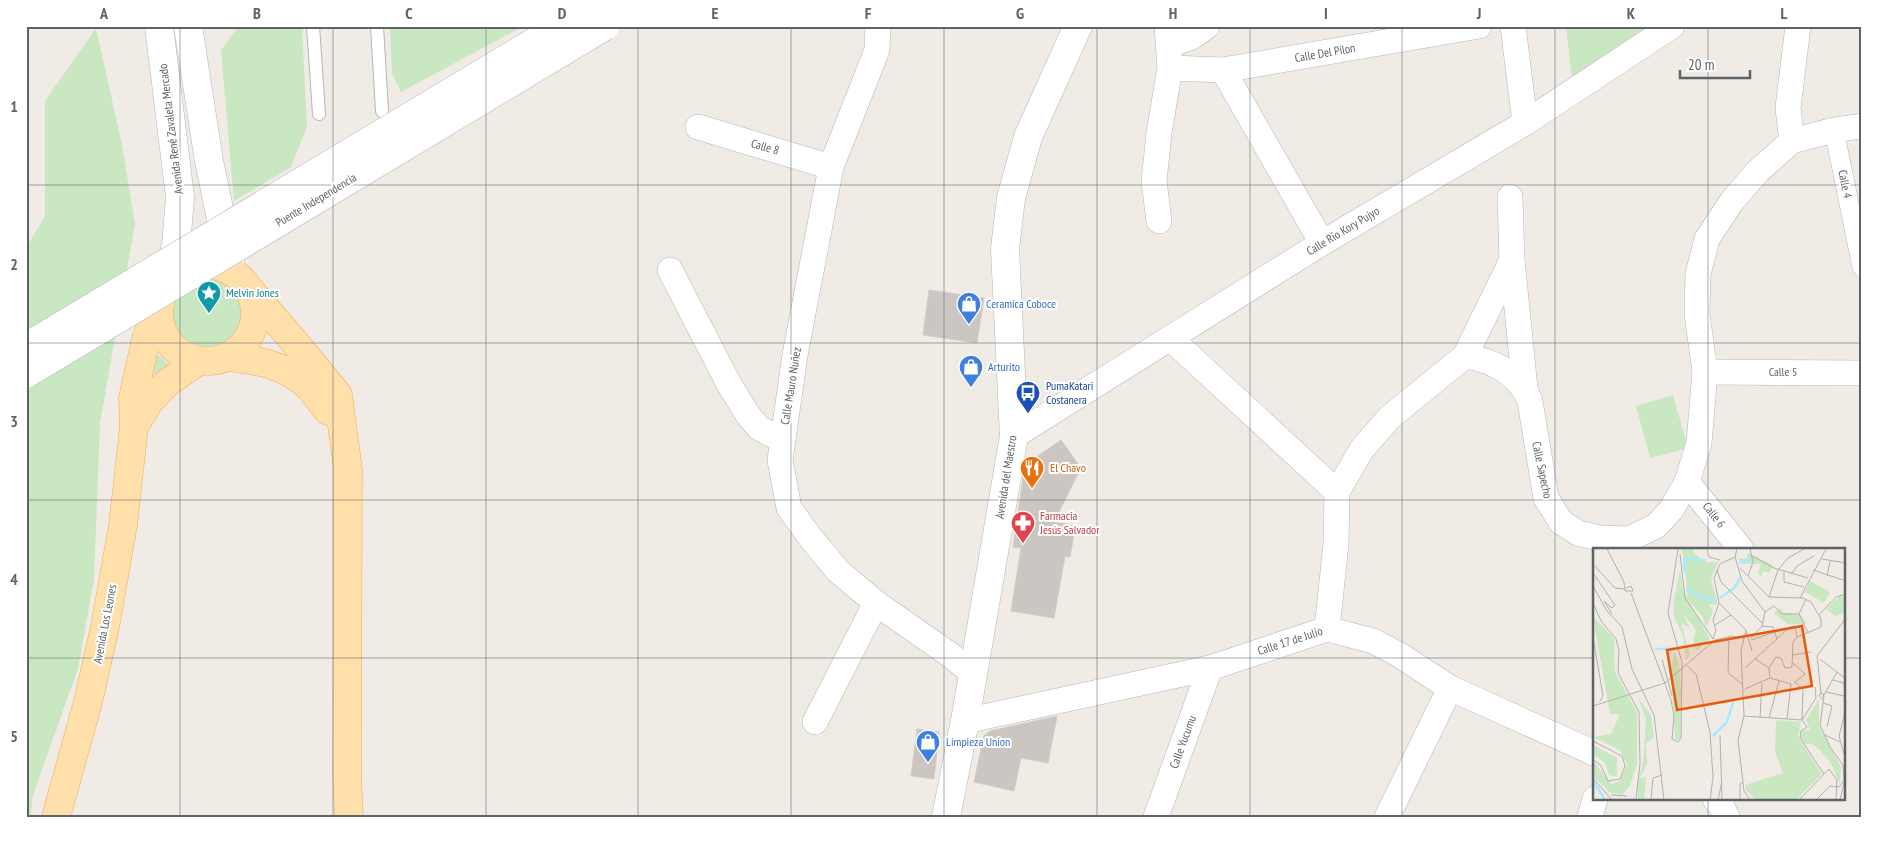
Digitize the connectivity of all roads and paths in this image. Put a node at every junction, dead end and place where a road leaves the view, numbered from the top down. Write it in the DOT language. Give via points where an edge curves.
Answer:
graph roads {
  1 [pos="159,26"];
  2 [pos="188,26"];
  3 [pos="312,26"];
  4 [pos="377,26"];
  5 [pos="561,26"];
  6 [pos="605,26"];
  7 [pos="878,26"];
  8 [pos="1078,26"];
  9 [pos="1207,26"];
  10 [pos="1479,26"];
  11 [pos="1513,26"];
  12 [pos="1672,26"];
  13 [pos="1798,26"];
  14 [pos="1169,46"];
  15 [pos="1223,70"];
  16 [pos="382,111"];
  17 [pos="319,114"];
  18 [pos="1525,123"];
  19 [pos="1862,126"];
  20 [pos="698,128"];
  21 [pos="1834,130"];
  22 [pos="1792,142"];
  23 [pos="831,167"];
  24 [pos="1510,197"];
  25 [pos="1159,221"];
  26 [pos="1322,243"];
  27 [pos="1512,260"];
  28 [pos="1862,266"];
  29 [pos="670,270"];
  30 [pos="241,281"];
  31 [pos="164,290"];
  32 [pos="158,317"];
  33 [pos="1170,338"];
  34 [pos="26,347"];
  35 [pos="1465,356"];
  36 [pos="229,357"];
  37 [pos="199,361"];
  38 [pos="1705,372"];
  39 [pos="1862,373"];
  40 [pos="26,374"];
  41 [pos="1525,388"];
  42 [pos="134,427"];
  43 [pos="342,427"];
  44 [pos="1014,436"];
  45 [pos="782,440"];
  46 [pos="1687,482"];
  47 [pos="1338,492"];
  48 [pos="1740,548"];
  49 [pos="876,603"];
  50 [pos="1327,629"];
  51 [pos="1210,668"];
  52 [pos="972,673"];
  53 [pos="1450,688"];
  54 [pos="815,722"];
  55 [pos="965,722"];
  56 [pos="1593,753"];
  57 [pos="1595,800"];
  58 [pos="1716,800"];
  59 [pos="56,817"];
  60 [pos="349,817"];
  61 [pos="946,817"];
  62 [pos="1156,817"];
  63 [pos="1387,817"];
  64 [pos="1590,817"];
  65 [pos="1727,817"];
  1 -- 31 [label="main road, Avenida René Zavaleta Mercado" via="180,198 176,246"];
  2 -- 30 [label="main road" via="209,161"];
  3 -- 17 [label="lane"];
  4 -- 16 [label="lane"];
  5 -- 34 [label="main road, Puente Independencia, bridge"];
  6 -- 40 [label="main road, Puente Independencia, bridge"];
  7 -- 23 [label="street, Calle Mauro Nuñez" via="877,50"];
  8 -- 44 [label="main road, Avenida del Maestro" via="1028,137 1011,198 1004,249"];
  9 -- 14 [label="street" via="1192,37"];
  10 -- 15 [label="street, Calle Del Pilon"];
  11 -- 18 [label="street"];
  12 -- 18 [label="street, Calle Río Kory Pujyo"];
  13 -- 22 [label="street" via="1788,108"];
  14 -- 15 [label="street, Calle Del Pilon"];
  14 -- 25 [label="street" via="1154,181"];
  15 -- 26 [label="street"];
  18 -- 26 [label="street, Calle Río Kory Pujyo"];
  19 -- 21 [label="street, Calle Sapecho"];
  20 -- 23 [label="street, Calle 8"];
  21 -- 22 [label="street, Calle Sapecho"];
  21 -- 28 [label="street, Calle 4"];
  22 -- 38 [label="street, Calle Sapecho" via="1758,171 1732,200 1708,240 1698,274 1697,314"];
  23 -- 45 [label="street, Calle Mauro Nuñez"];
  24 -- 27 [label="street, Calle Sapecho"];
  26 -- 33 [label="street, Calle Río Kory Pujyo"];
  27 -- 35 [label="street"];
  27 -- 41 [label="street, Calle Sapecho"];
  29 -- 45 [label="street" via="748,416 758,428"];
  30 -- 31 [label="main road" via="220,266 194,266 182,272"];
  30 -- 36 [label="main road" via="255,306 255,323 248,339"];
  30 -- 43 [label="main road" via="338,395"];
  31 -- 32 [label="main road"];
  32 -- 37 [label="main road" via="171,346 183,356"];
  32 -- 42 [label="main road, Avenida Los Leones" via="146,339 133,398"];
  33 -- 44 [label="street, Calle Río Kory Pujyo"];
  33 -- 47 [label="street"];
  35 -- 41 [label="street" via="1500,367"];
  35 -- 47 [label="street" via="1390,417 1362,449"];
  36 -- 37 [label="main road"];
  36 -- 43 [label="main road" via="255,360 286,370 309,387"];
  37 -- 42 [label="main road, Avenida Los Leones" via="168,382 149,402"];
  38 -- 39 [label="street, Calle 5"];
  38 -- 46 [label="street, Calle Sapecho" via="1699,443"];
  41 -- 46 [label="street, Calle Sapecho" via="1546,498 1561,522 1578,533 1629,539 1656,526 1671,510"];
  42 -- 59 [label="main road, Avenida Los Leones" via="123,525 105,627"];
  43 -- 60 [label="main road" via="348,470 346,776"];
  44 -- 52 [label="main road, Avenida del Maestro"];
  45 -- 49 [label="street, Calle Mauro Nuñez" via="780,460 789,508 838,571"];
  46 -- 48 [label="street, Calle 6"];
  47 -- 50 [label="street"];
  49 -- 52 [label="street, Calle Mauro Nuñez"];
  49 -- 54 [label="street"];
  50 -- 51 [label="street, Calle 17 de Julio"];
  50 -- 53 [label="street, Calle 17 de Julio" via="1373,641"];
  51 -- 55 [label="street, Calle 17 de Julio"];
  51 -- 62 [label="street, Calle Yucumu"];
  52 -- 55 [label="main road, Avenida del Maestro"];
  53 -- 56 [label="street, Calle 17 de Julio"];
  53 -- 63 [label="street"];
  55 -- 61 [label="main road, Avenida del Maestro"];
  57 -- 64 [label="street"];
  58 -- 65 [label="street"];
}
